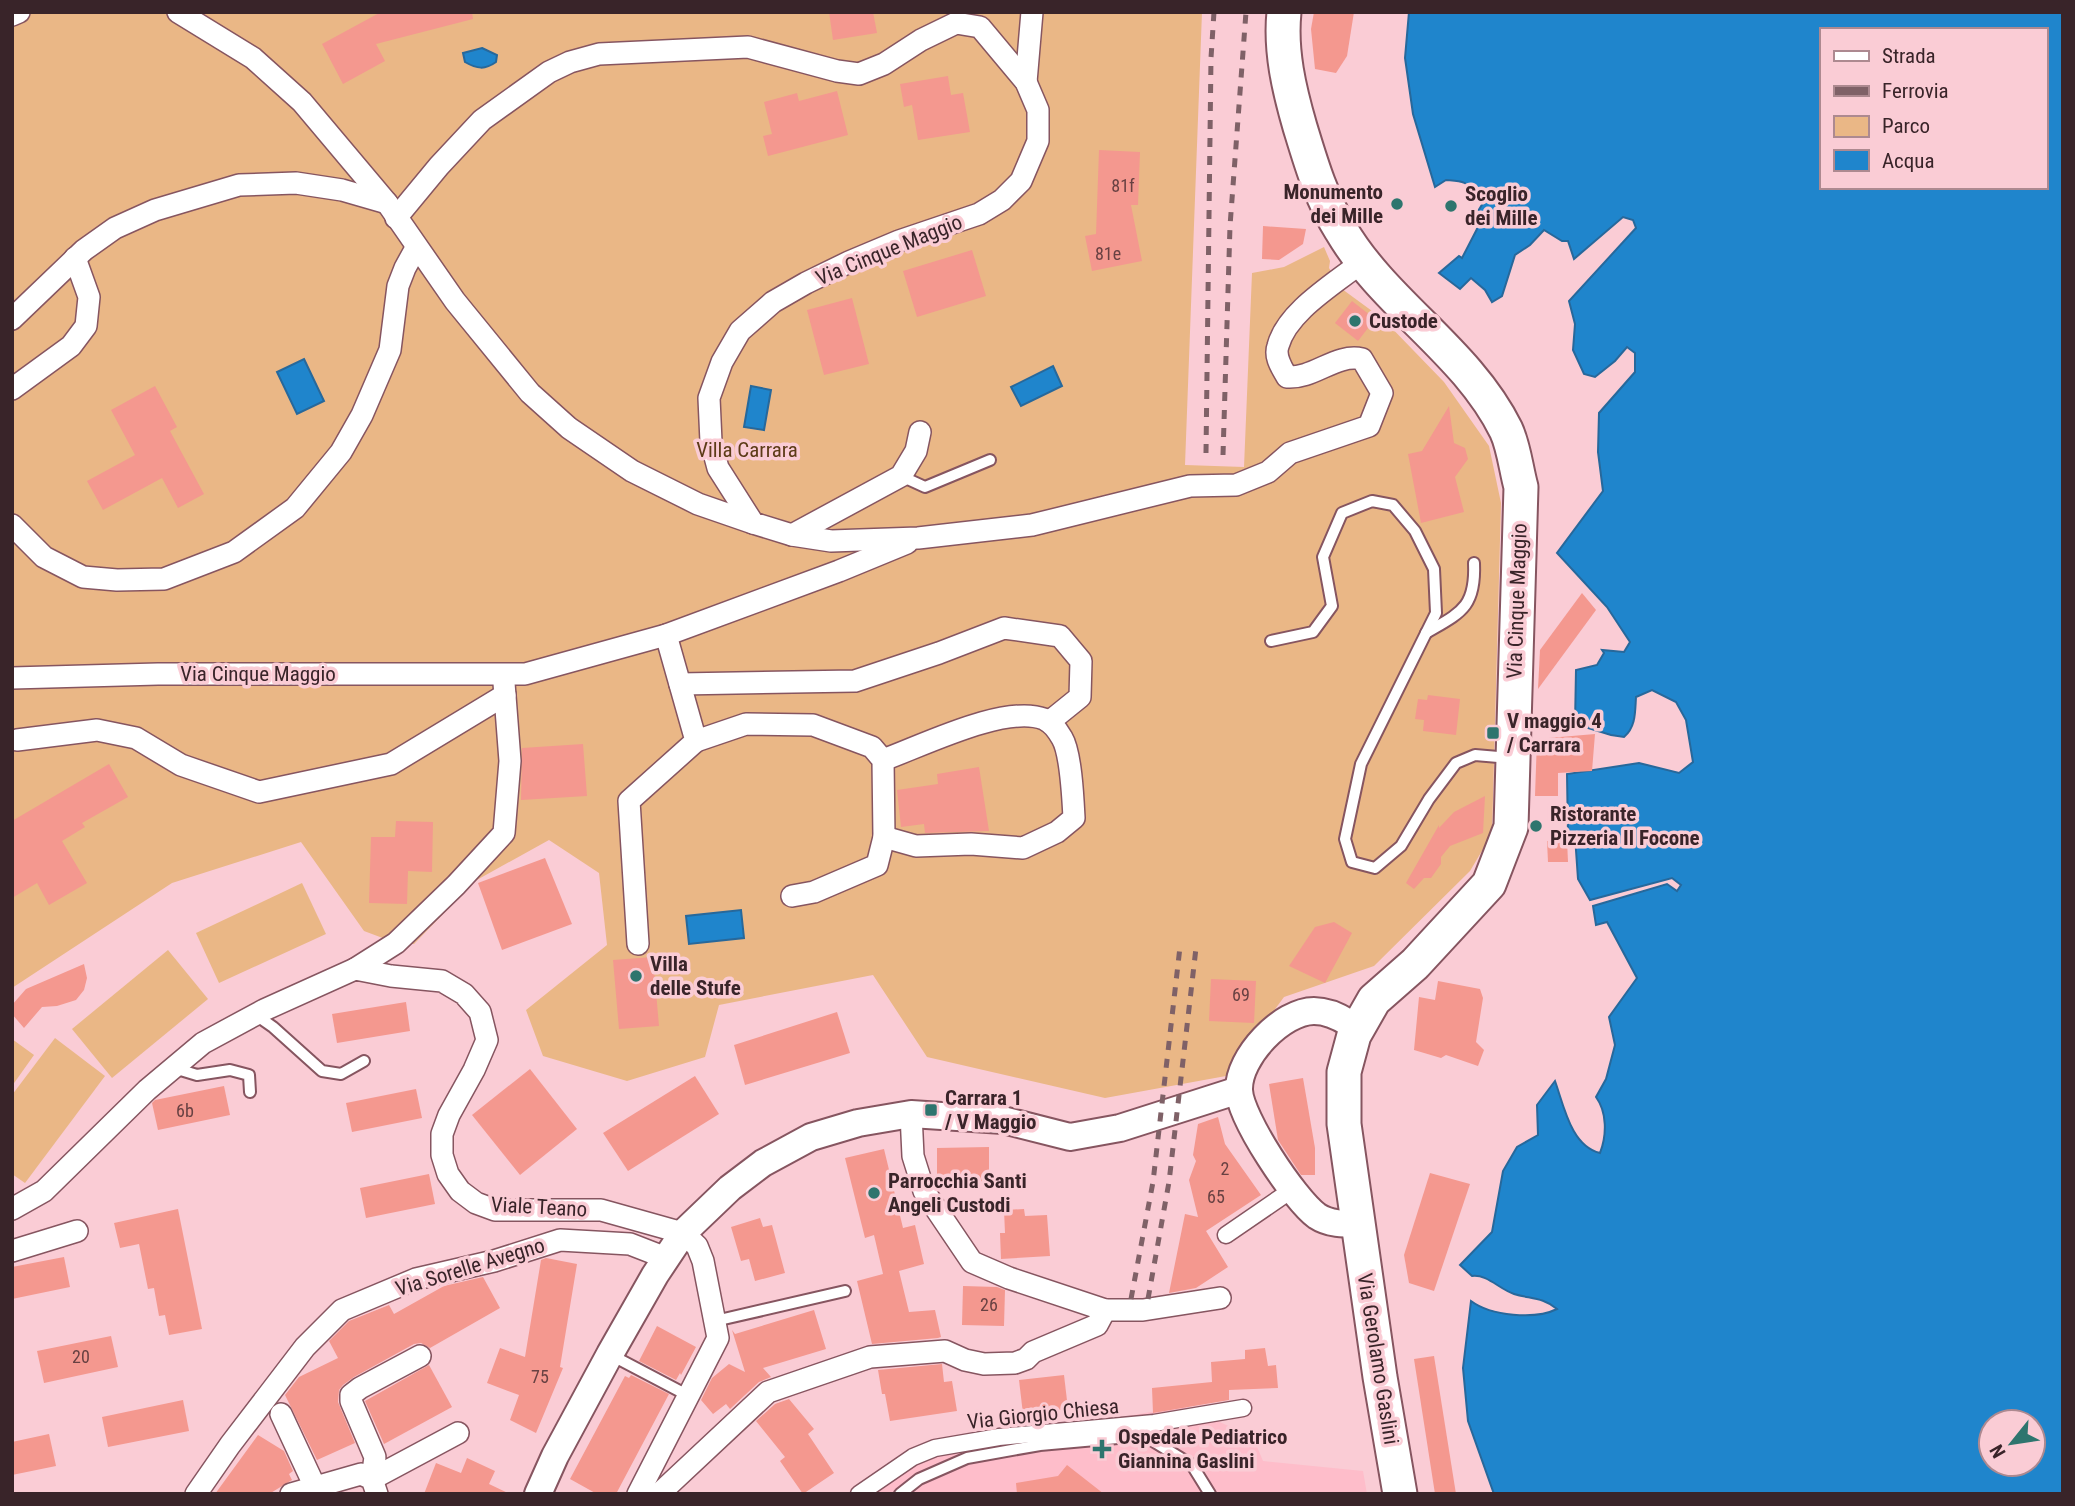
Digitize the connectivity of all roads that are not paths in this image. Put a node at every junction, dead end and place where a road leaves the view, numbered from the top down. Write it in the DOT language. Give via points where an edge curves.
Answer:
graph roads {
  1 [pos="19,12"];
  2 [pos="178,12"];
  3 [pos="1032,12"];
  4 [pos="1284,12"];
  5 [pos="12,15"];
  6 [pos="1026,82"];
  7 [pos="391,211"];
  8 [pos="416,248"];
  9 [pos="75,258"];
  10 [pos="1363,261"];
  11 [pos="12,319"];
  12 [pos="12,389"];
  13 [pos="920,432"];
  14 [pos="990,460"];
  15 [pos="901,476"];
  16 [pos="753,523"];
  17 [pos="12,525"];
  18 [pos="792,534"];
  19 [pos="918,538"];
  20 [pos="1474,563"];
  21 [pos="1426,633"];
  22 [pos="666,635"];
  23 [pos="1271,641"];
  24 [pos="12,678"];
  25 [pos="504,684"];
  26 [pos="680,684"];
  27 [pos="1049,722"];
  28 [pos="17,740"];
  29 [pos="696,741"];
  30 [pos="1513,758"];
  31 [pos="884,760"];
  32 [pos="884,837"];
  33 [pos="792,896"];
  34 [pos="638,944"];
  35 [pos="355,969"];
  36 [pos="256,1015"];
  37 [pos="1352,1029"];
  38 [pos="364,1061"];
  39 [pos="174,1068"];
  40 [pos="1239,1090"];
  41 [pos="250,1092"];
  42 [pos="911,1114"];
  43 [pos="1293,1189"];
  44 [pos="12,1209"];
  45 [pos="1358,1224"];
  46 [pos="76,1231"];
  47 [pos="683,1233"];
  48 [pos="1226,1235"];
  49 [pos="12,1251"];
  50 [pos="666,1258"];
  51 [pos="845,1291"];
  52 [pos="1220,1298"];
  53 [pos="1105,1310"];
  54 [pos="715,1321"];
  55 [pos="610,1354"];
  56 [pos="420,1356"];
  57 [pos="689,1396"];
  58 [pos="1243,1408"];
  59 [pos="281,1414"];
  60 [pos="458,1433"];
  61 [pos="374,1486"];
  62 [pos="315,1488"];
  63 [pos="196,1494"];
  64 [pos="291,1494"];
  65 [pos="538,1494"];
  66 [pos="638,1494"];
  67 [pos="659,1494"];
  68 [pos="859,1494"];
  69 [pos="900,1494"];
  70 [pos="1210,1494"];
  71 [pos="1400,1494"];
  1 -- 5 [label="street"];
  2 -- 7 [label="street, Via Cinque Maggio" via="253,58 302,102"];
  3 -- 6 [label="street, Via Cinque Maggio"];
  4 -- 10 [label="main road, Via Cinque Maggio" via="1281,38 1292,98 1318,187"];
  6 -- 7 [label="street, Via Cinque Maggio" via="980,27 957,23 859,74 748,47 599,54 549,72 482,120"];
  6 -- 16 [label="street, Via Cinque Maggio" via="1038,110 1038,141 1021,181 1002,200 979,214 900,241 817,278 773,302 740,331 709,398 710,442 718,468"];
  7 -- 8 [label="street, Via Cinque Maggio"];
  7 -- 9 [label="street" via="342,190 296,183 239,185 155,210 115,228"];
  8 -- 16 [label="street, Via Cinque Maggio" via="530,393 569,428 632,471 698,504"];
  8 -- 17 [label="street" via="398,286 390,350 341,452 295,508 234,552 164,579 83,577 44,557"];
  9 -- 11 [label="street"];
  9 -- 12 [label="street" via="89,297 86,326 71,346"];
  10 -- 19 [label="street, Via Cinque Maggio" via="1296,313 1277,347 1287,377 1299,378 1351,356 1362,359 1381,393 1369,426 1290,453 1268,472 1236,485 1190,486 1032,525"];
  10 -- 30 [label="main road, Via Cinque Maggio" via="1475,381 1507,432 1521,487"];
  13 -- 15 [label="street" via="916,452"];
  14 -- 15 [label="lane" via="925,487"];
  15 -- 18 [label="street"];
  16 -- 18 [label="street, Via Cinque Maggio"];
  18 -- 19 [label="street, Via Cinque Maggio" via="831,541"];
  19 -- 22 [label="street, Via Cinque Maggio"];
  20 -- 21 [label="lane" via="1475,580 1464,611"];
  21 -- 23 [label="lane" via="1436,613 1434,569 1415,531 1393,505 1372,501 1342,513 1323,557 1332,606 1313,632"];
  21 -- 30 [label="lane" via="1361,764 1345,839 1352,862 1375,868 1401,846 1456,763 1475,755"];
  22 -- 25 [label="street, Via Cinque Maggio" via="524,674"];
  22 -- 26 [label="street"];
  24 -- 25 [label="street, Via Cinque Maggio" via="158,674"];
  25 -- 28 [label="street, Via Cinque Maggio" via="391,764 259,792 181,765 136,738 96,730"];
  25 -- 35 [label="street" via="510,761 504,833 396,943"];
  26 -- 27 [label="street" via="855,681 1004,628 1059,636 1081,661 1080,697"];
  26 -- 29 [label="street"];
  27 -- 31 [label="street" via="1015,715 978,724"];
  27 -- 32 [label="street" via="1064,740 1072,785 1074,818 1057,832 1023,848 916,846"];
  29 -- 31 [label="street" via="746,724 813,725 872,747"];
  29 -- 34 [label="street" via="629,801"];
  30 -- 37 [label="main road, Via Cinque Maggio" via="1511,827 1489,884 1415,964 1374,1000"];
  31 -- 32 [label="street"];
  32 -- 33 [label="street" via="877,865 814,892"];
  35 -- 36 [label="street"];
  35 -- 47 [label="street, Viale Teano" via="442,981 464,994 480,1012 487,1040 442,1134 442,1155 460,1191 495,1210 601,1210"];
  36 -- 38 [label="lane" via="322,1071 341,1074"];
  36 -- 39 [label="street" via="203,1043"];
  37 -- 40 [label="street" via="1336,1015 1313,1011 1286,1019 1256,1044"];
  37 -- 45 [label="main road, Via Cinque Maggio" via="1344,1072 1344,1124"];
  39 -- 41 [label="lane" via="197,1075 230,1070 249,1075"];
  39 -- 44 [label="street" via="44,1191"];
  40 -- 42 [label="street" via="1120,1128 1070,1137 1003,1120"];
  40 -- 43 [label="street" via="1250,1125"];
  42 -- 47 [label="street" via="811,1137 763,1163"];
  42 -- 53 [label="street" via="913,1156 924,1191 972,1262"];
  43 -- 45 [label="street" via="1317,1216 1338,1224"];
  43 -- 48 [label="street"];
  45 -- 71 [label="main road, Via Gerolamo Gaslini"];
  46 -- 49 [label="street"];
  47 -- 50 [label="street"];
  47 -- 54 [label="street" via="697,1246 703,1261"];
  50 -- 55 [label="street"];
  50 -- 63 [label="street, Via Sorelle Avegno" via="630,1244 560,1240 416,1279 342,1310 305,1347"];
  51 -- 54 [label="lane"];
  52 -- 53 [label="street" via="1143,1310"];
  53 -- 67 [label="street" via="1097,1325 1015,1363 984,1364 945,1351 870,1357 768,1392"];
  54 -- 57 [label="street" via="718,1338"];
  55 -- 57 [label="lane"];
  55 -- 65 [label="street"];
  56 -- 61 [label="street" via="351,1395 375,1457"];
  57 -- 66 [label="street"];
  58 -- 68 [label="street, Via Giorgio Chiesa" via="935,1448 913,1457"];
  59 -- 62 [label="street"];
  60 -- 61 [label="street"];
  61 -- 62 [label="street" via="361,1474"];
  62 -- 64 [label="street"];
  69 -- 70 [label="lane" via="919,1479 967,1458 1040,1445 1129,1437 1148,1438 1192,1465"];
}
